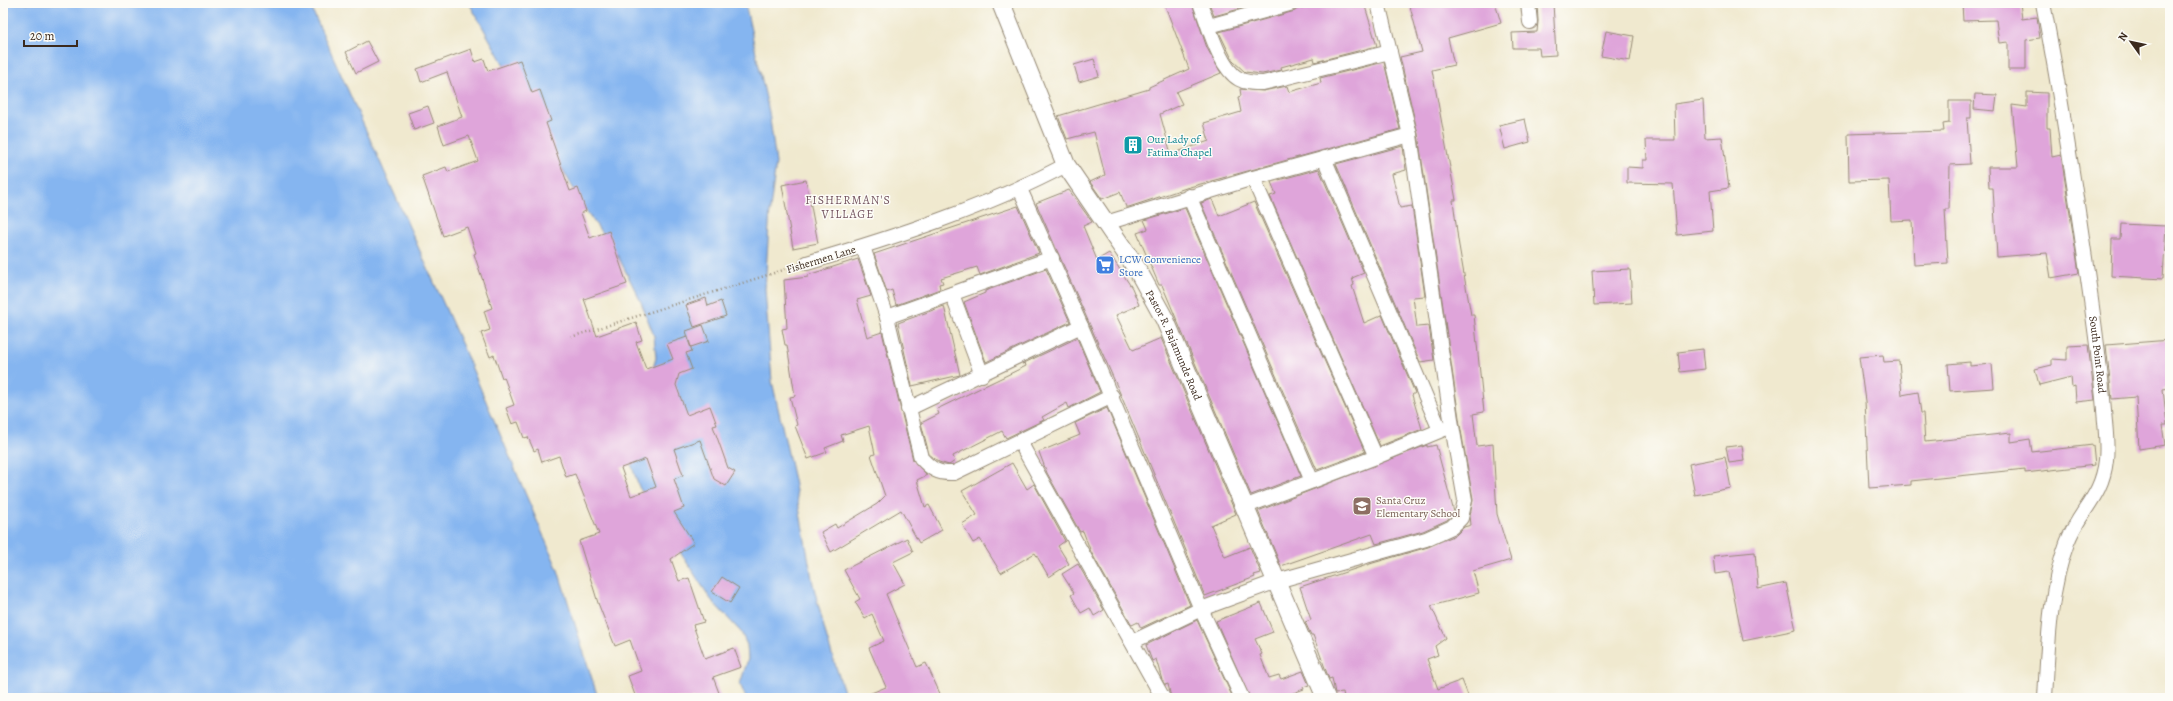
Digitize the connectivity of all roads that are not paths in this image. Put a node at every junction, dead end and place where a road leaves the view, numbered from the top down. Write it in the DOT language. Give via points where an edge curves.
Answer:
graph roads {
  1 [pos="1001,3"];
  2 [pos="1200,3"];
  3 [pos="1293,3"];
  4 [pos="1378,3"];
  5 [pos="1528,3"];
  6 [pos="2043,3"];
  7 [pos="1530,22"];
  8 [pos="1209,26"];
  9 [pos="1390,52"];
  10 [pos="1410,135"];
  11 [pos="1324,158"];
  12 [pos="1066,165"];
  13 [pos="1254,178"];
  14 [pos="1020,189"];
  15 [pos="1189,196"];
  16 [pos="1106,223"];
  17 [pos="863,247"];
  18 [pos="1052,258"];
  19 [pos="807,263"];
  20 [pos="952,294"];
  21 [pos="887,317"];
  22 [pos="1081,326"];
  23 [pos="982,375"];
  24 [pos="1112,396"];
  25 [pos="908,409"];
  26 [pos="1446,428"];
  27 [pos="1020,442"];
  28 [pos="1376,457"];
  29 [pos="1312,481"];
  30 [pos="1244,507"];
  31 [pos="1277,581"];
  32 [pos="1201,609"];
  33 [pos="1132,642"];
  34 [pos="1163,698"];
  35 [pos="1242,698"];
  36 [pos="1326,698"];
  37 [pos="2045,698"];
  1 -- 12 [label="street, Pastor R. Bajamunde Road"];
  2 -- 8 [label="street"];
  3 -- 8 [label="street"];
  4 -- 9 [label="street"];
  5 -- 7 [label="street"];
  6 -- 37 [label="street, South Point Road" via="2097,340 2107,450 2100,487 2076,522 2066,543 2055,589"];
  8 -- 9 [label="street" via="1225,66 1237,78 1249,83 1263,83"];
  9 -- 10 [label="street"];
  10 -- 11 [label="street"];
  10 -- 26 [label="street"];
  11 -- 13 [label="street"];
  11 -- 26 [label="street"];
  12 -- 14 [label="street, Fishermen Lane"];
  12 -- 16 [label="street, Pastor R. Bajamunde Road"];
  13 -- 15 [label="street"];
  13 -- 28 [label="street"];
  14 -- 17 [label="street, Fishermen Lane"];
  14 -- 18 [label="street"];
  15 -- 16 [label="street"];
  15 -- 29 [label="street"];
  16 -- 30 [label="street, Pastor R. Bajamunde Road" via="1137,269 1165,320"];
  17 -- 19 [label="street, Fishermen Lane"];
  17 -- 21 [label="street"];
  18 -- 20 [label="street"];
  18 -- 22 [label="street"];
  20 -- 21 [label="street"];
  20 -- 23 [label="street"];
  21 -- 25 [label="street"];
  22 -- 23 [label="street"];
  22 -- 24 [label="street"];
  23 -- 25 [label="street"];
  24 -- 27 [label="street"];
  24 -- 32 [label="street"];
  25 -- 27 [label="street" via="921,458 942,474 954,473"];
  26 -- 28 [label="street"];
  26 -- 31 [label="street" via="1465,500 1461,518 1452,527 1426,539"];
  27 -- 33 [label="street"];
  28 -- 29 [label="street"];
  29 -- 30 [label="street"];
  30 -- 31 [label="street, Pastor R. Bajamunde Road"];
  31 -- 32 [label="street"];
  31 -- 36 [label="street, Pastor R. Bajamunde Road"];
  32 -- 33 [label="street"];
  32 -- 35 [label="street"];
  33 -- 34 [label="street"];
}
